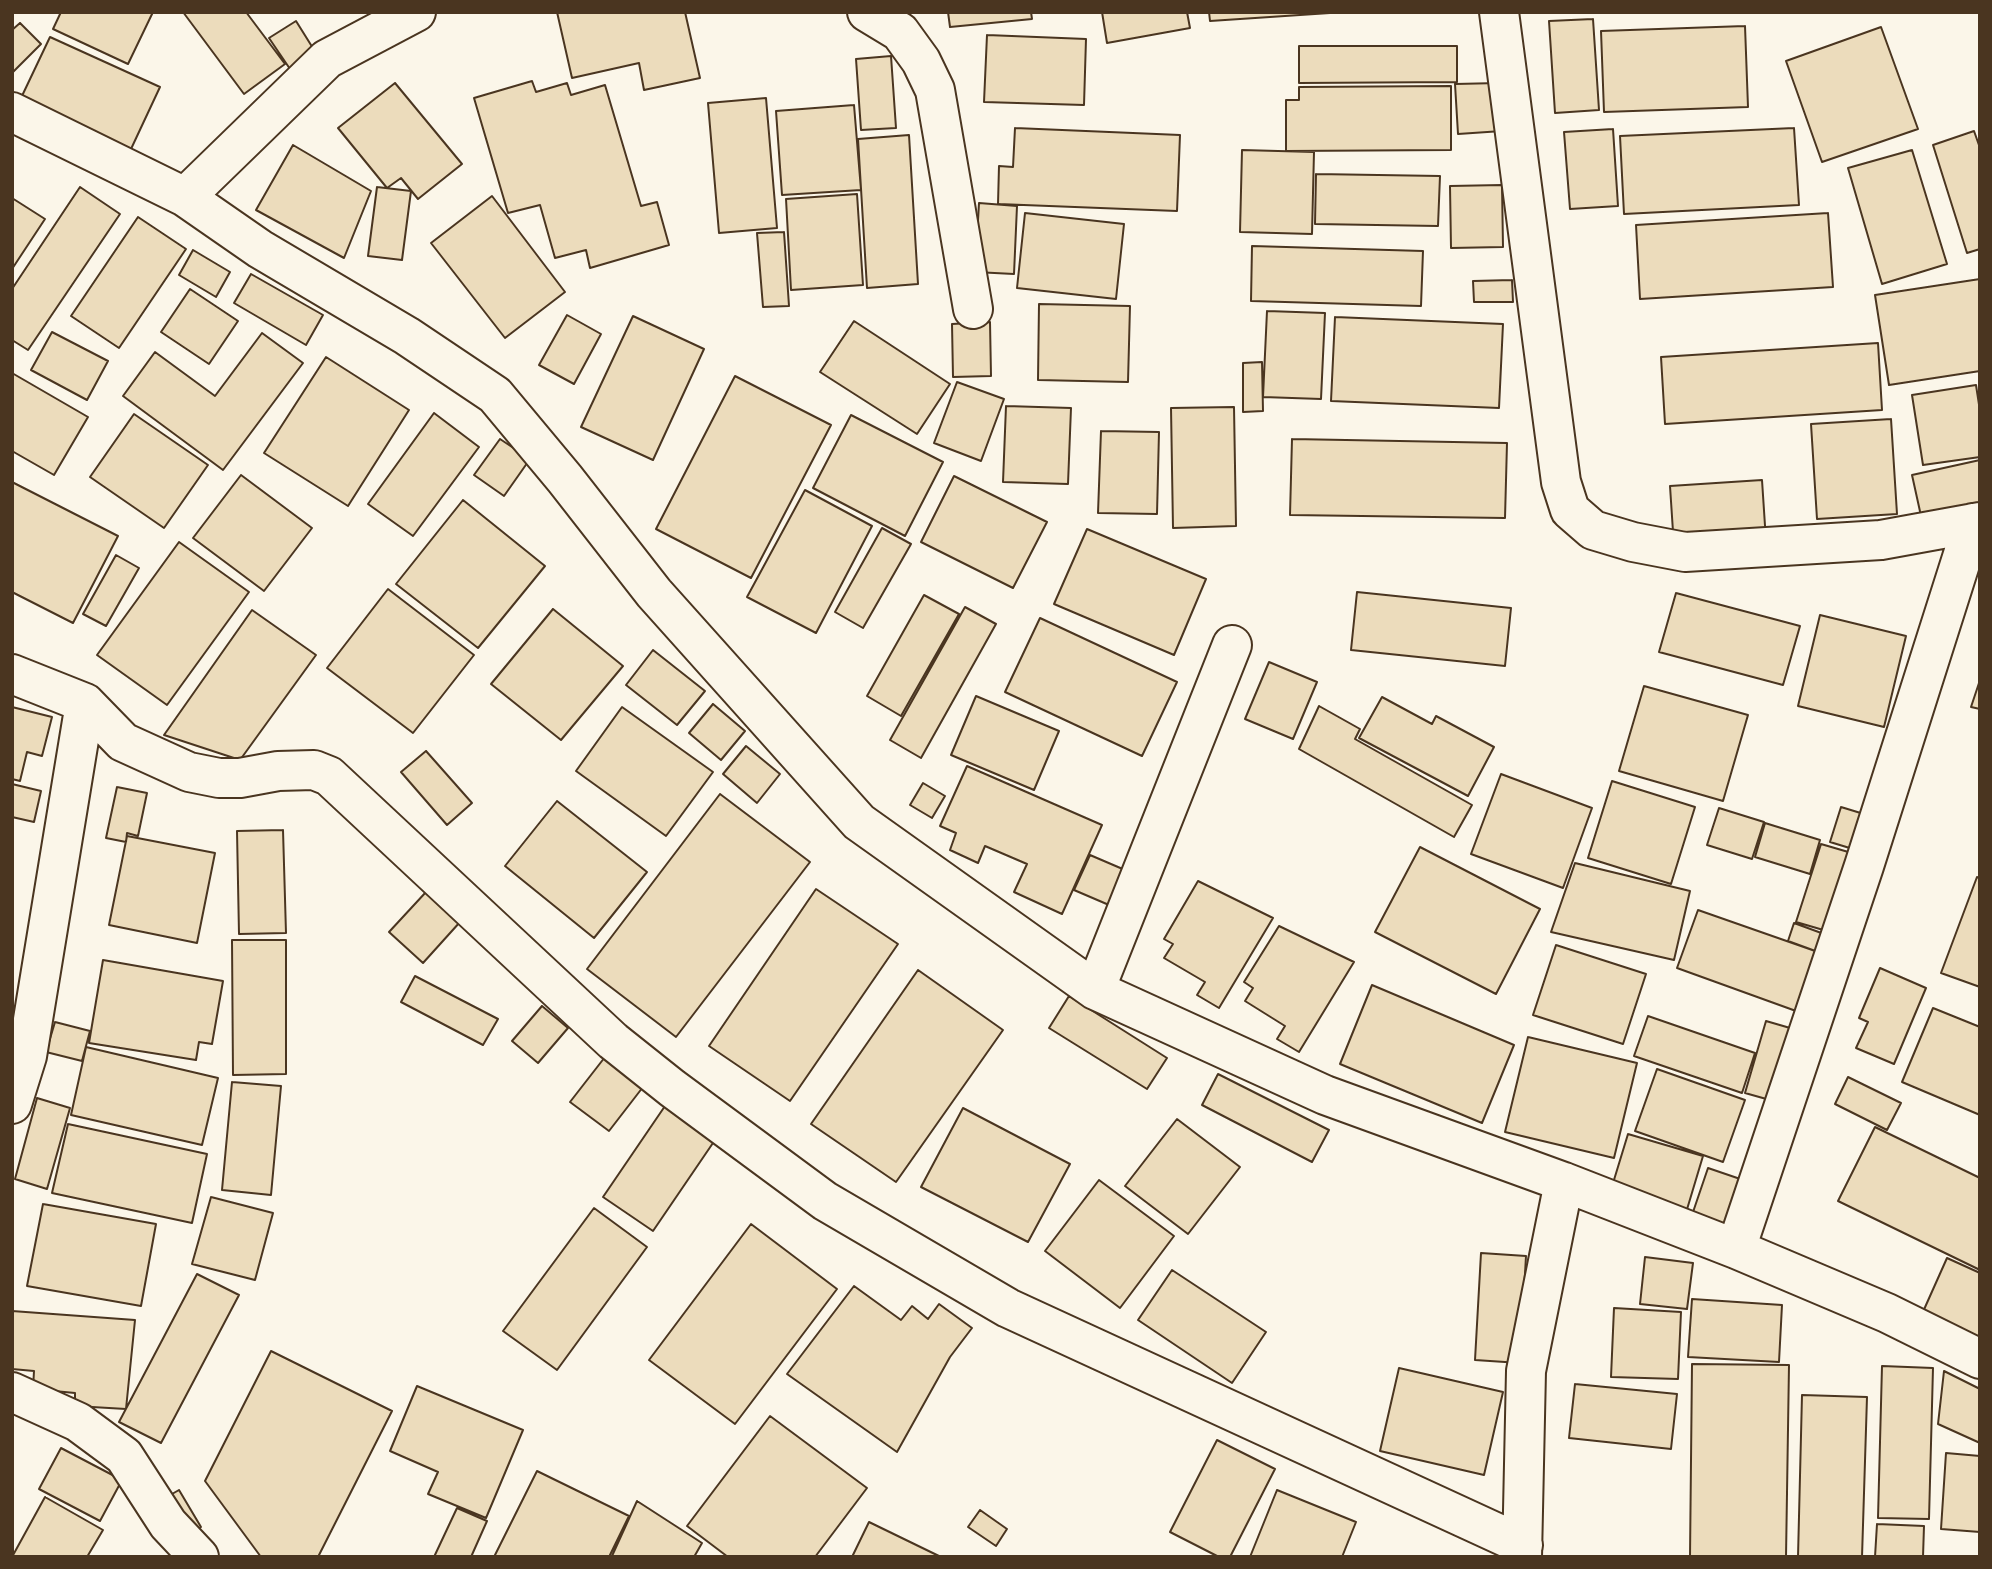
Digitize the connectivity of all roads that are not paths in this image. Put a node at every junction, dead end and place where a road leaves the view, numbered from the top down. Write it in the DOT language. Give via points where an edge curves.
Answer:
graph roads {
  1 [pos="416,12"];
  2 [pos="867,12"];
  3 [pos="1499,12"];
  4 [pos="12,112"];
  5 [pos="185,197"];
  6 [pos="973,309"];
  7 [pos="1976,522"];
  8 [pos="1233,645"];
  9 [pos="12,674"];
  10 [pos="85,703"];
  11 [pos="1095,990"];
  12 [pos="12,1104"];
  13 [pos="1564,1182"];
  14 [pos="1736,1249"];
  15 [pos="1980,1359"];
  16 [pos="12,1392"];
  17 [pos="1522,1551"];
  18 [pos="199,1557"];
  1 -- 5 [label="street" via="327,59"];
  2 -- 6 [label="street" via="900,32 936,90"];
  3 -- 7 [label="street" via="1561,482 1570,510 1593,530 1685,552 1881,540"];
  4 -- 5 [label="street"];
  5 -- 11 [label="street" via="495,395 654,593 859,822"];
  7 -- 14 [label="street"];
  8 -- 11 [label="street"];
  9 -- 10 [label="street"];
  10 -- 12 [label="street" via="27,1056"];
  10 -- 17 [label="street" via="122,742 189,772 240,778 314,770 329,776 612,1041 825,1200 1008,1308"];
  11 -- 13 [label="street" via="1325,1095"];
  13 -- 14 [label="street"];
  13 -- 17 [label="street" via="1526,1371"];
  14 -- 15 [label="street" via="1887,1313"];
  16 -- 18 [label="street" via="78,1422 124,1456 168,1524"];
}
